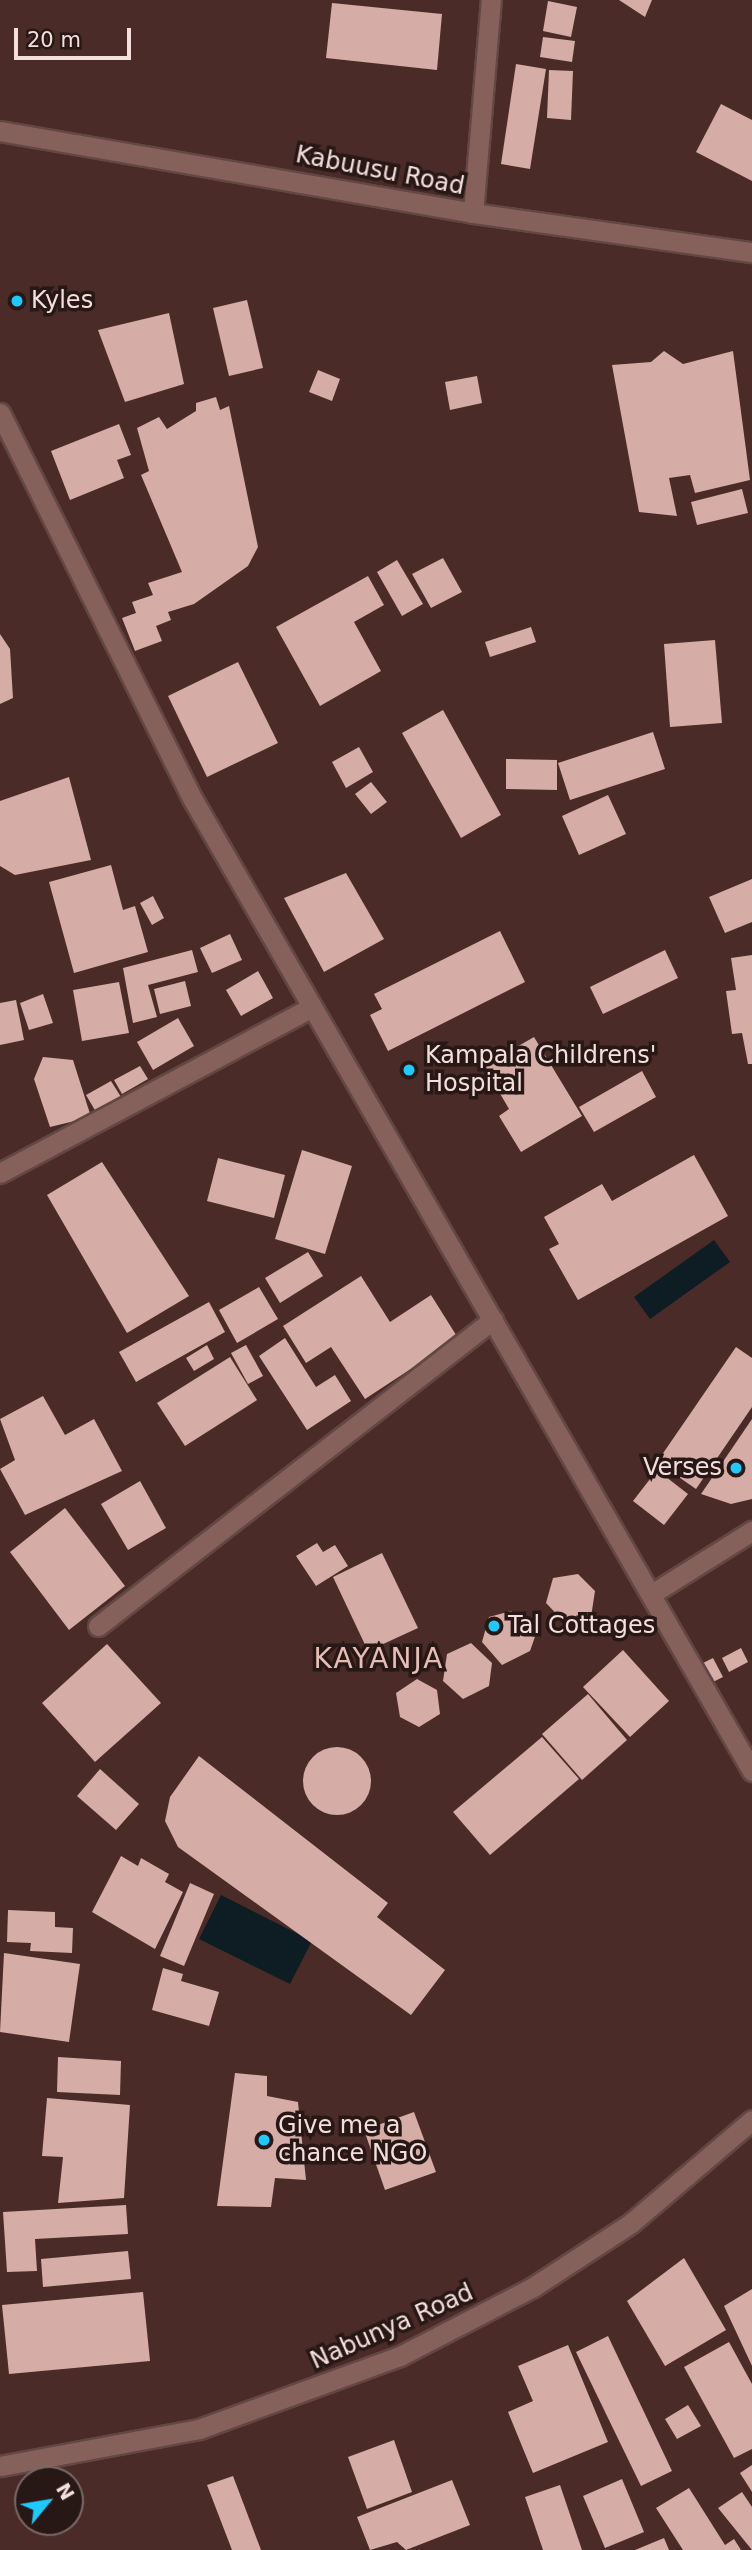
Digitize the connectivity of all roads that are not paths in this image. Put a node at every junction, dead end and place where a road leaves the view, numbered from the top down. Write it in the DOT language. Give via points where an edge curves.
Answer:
graph roads {
  1 [pos="491,0"];
  2 [pos="0,131"];
  3 [pos="473,213"];
  4 [pos="752,252"];
  5 [pos="0,413"];
  6 [pos="310,1008"];
  7 [pos="0,1173"];
  8 [pos="493,1320"];
  9 [pos="752,1531"];
  10 [pos="653,1593"];
  11 [pos="98,1626"];
  12 [pos="752,1771"];
  13 [pos="752,2120"];
  14 [pos="0,2466"];
  1 -- 3 [label="street"];
  2 -- 3 [label="street, Kabuusu Road"];
  3 -- 4 [label="street, Kabuusu Road"];
  5 -- 6 [label="street" via="185,786"];
  6 -- 7 [label="street"];
  6 -- 8 [label="street"];
  8 -- 10 [label="street"];
  8 -- 11 [label="street"];
  9 -- 10 [label="street"];
  10 -- 12 [label="street"];
  13 -- 14 [label="street, Nabunya Road" via="631,2223 533,2287 400,2356 199,2429"];
}
